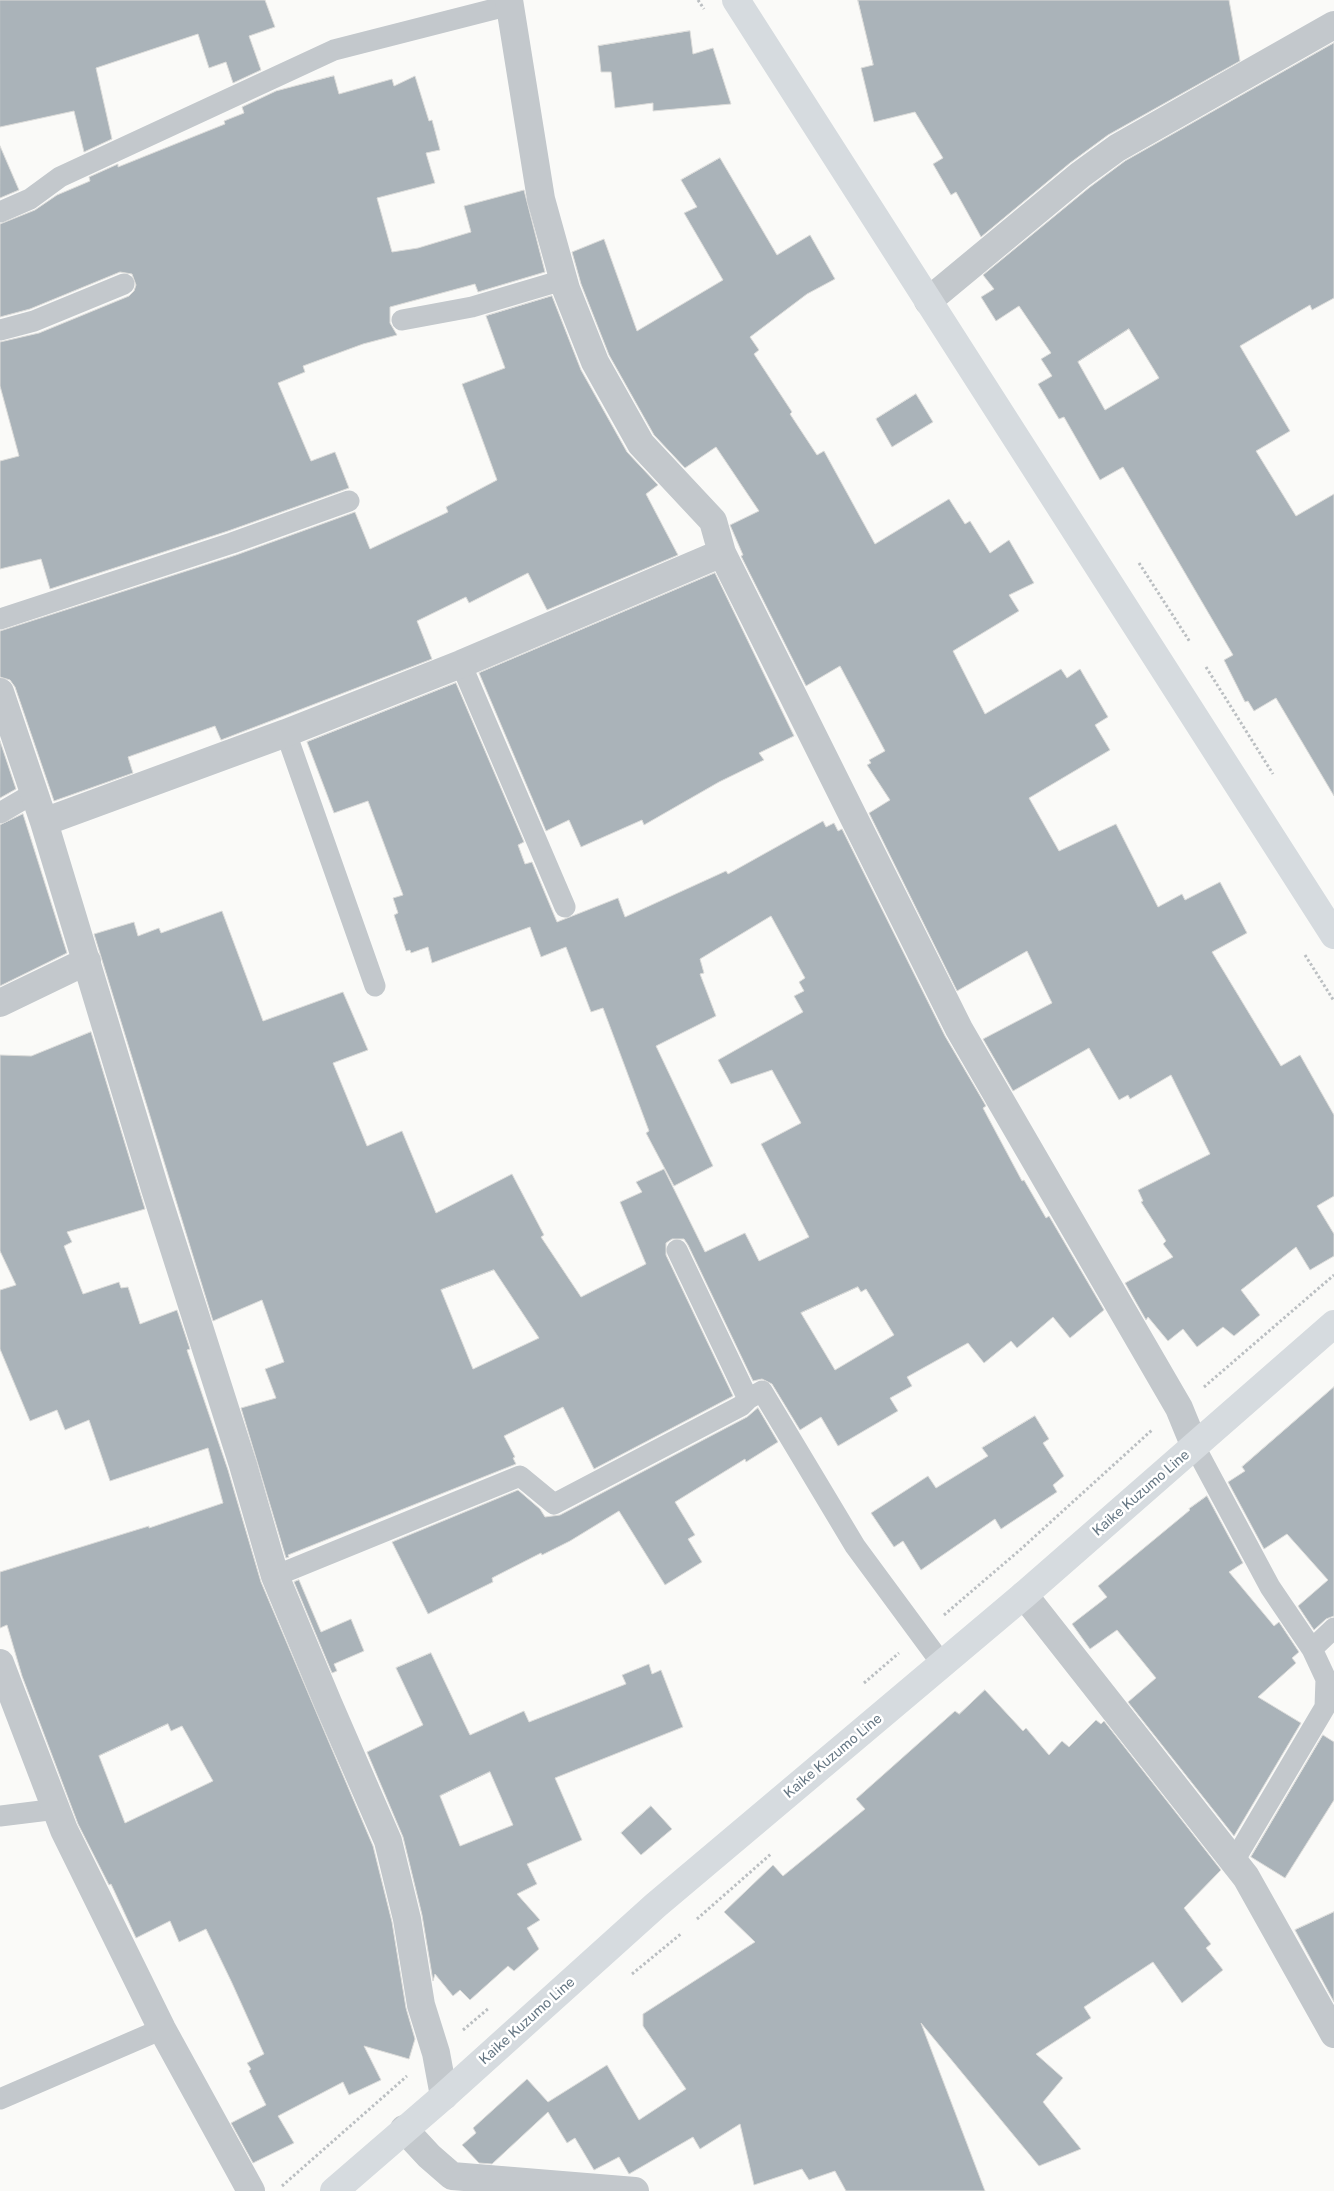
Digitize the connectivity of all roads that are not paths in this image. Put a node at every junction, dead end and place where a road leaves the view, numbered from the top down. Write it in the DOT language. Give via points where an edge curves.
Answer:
graph roads {
  1 [pos="736,0"];
  2 [pos="509,2"];
  3 [pos="1334,25"];
  4 [pos="0,212"];
  5 [pos="563,280"];
  6 [pos="124,284"];
  7 [pos="928,301"];
  8 [pos="402,320"];
  9 [pos="0,330"];
  10 [pos="349,501"];
  11 [pos="722,553"];
  12 [pos="0,620"];
  13 [pos="461,664"];
  14 [pos="0,692"];
  15 [pos="286,733"];
  16 [pos="34,793"];
  17 [pos="0,813"];
  18 [pos="44,822"];
  19 [pos="565,906"];
  20 [pos="1334,935"];
  21 [pos="87,961"];
  22 [pos="375,986"];
  23 [pos="0,1003"];
  24 [pos="677,1250"];
  25 [pos="1334,1324"];
  26 [pos="748,1399"];
  27 [pos="1195,1447"];
  28 [pos="275,1576"];
  29 [pos="1024,1595"];
  30 [pos="1334,1628"];
  31 [pos="1312,1648"];
  32 [pos="0,1663"];
  33 [pos="942,1664"];
  34 [pos="56,1809"];
  35 [pos="0,1816"];
  36 [pos="1234,1861"];
  37 [pos="162,2029"];
  38 [pos="1334,2034"];
  39 [pos="444,2096"];
  40 [pos="0,2099"];
  41 [pos="404,2129"];
  42 [pos="251,2191"];
  43 [pos="334,2191"];
  44 [pos="635,2191"];
  1 -- 7 [label="main road"];
  2 -- 4 [label="lane" via="334,50 60,177 30,199"];
  2 -- 5 [label="street" via="540,199"];
  3 -- 7 [label="street" via="1117,148"];
  5 -- 8 [label="lane" via="472,307"];
  5 -- 11 [label="street" via="596,362 641,444 713,521"];
  6 -- 9 [label="lane" via="34,321"];
  7 -- 20 [label="main road"];
  10 -- 12 [label="lane"];
  11 -- 13 [label="street"];
  11 -- 27 [label="street" via="959,1029 1179,1408"];
  13 -- 15 [label="street"];
  13 -- 19 [label="lane"];
  14 -- 16 [label="street"];
  15 -- 18 [label="street"];
  15 -- 22 [label="lane"];
  16 -- 17 [label="lane"];
  16 -- 18 [label="street"];
  18 -- 21 [label="street"];
  21 -- 23 [label="street"];
  21 -- 28 [label="street"];
  24 -- 26 [label="lane"];
  25 -- 27 [label="main road, Kaike Kuzumo Line"];
  26 -- 28 [label="lane" via="554,1504 520,1476"];
  26 -- 33 [label="lane" via="762,1391 855,1546"];
  27 -- 29 [label="main road, Kaike Kuzumo Line"];
  27 -- 31 [label="lane" via="1270,1587"];
  28 -- 39 [label="street" via="388,1841 407,1919 421,2005 436,2053"];
  29 -- 33 [label="main road, Kaike Kuzumo Line"];
  29 -- 36 [label="street"];
  30 -- 31 [label="lane"];
  31 -- 36 [label="lane" via="1326,1679 1325,1707"];
  32 -- 34 [label="street"];
  33 -- 39 [label="main road, Kaike Kuzumo Line" via="656,1905"];
  34 -- 35 [label="lane"];
  34 -- 37 [label="street"];
  36 -- 38 [label="street"];
  37 -- 40 [label="lane"];
  37 -- 42 [label="street"];
  39 -- 41 [label="main road, Kaike Kuzumo Line"];
  41 -- 43 [label="main road, Kaike Kuzumo Line"];
  41 -- 44 [label="street" via="452,2176"];
}
